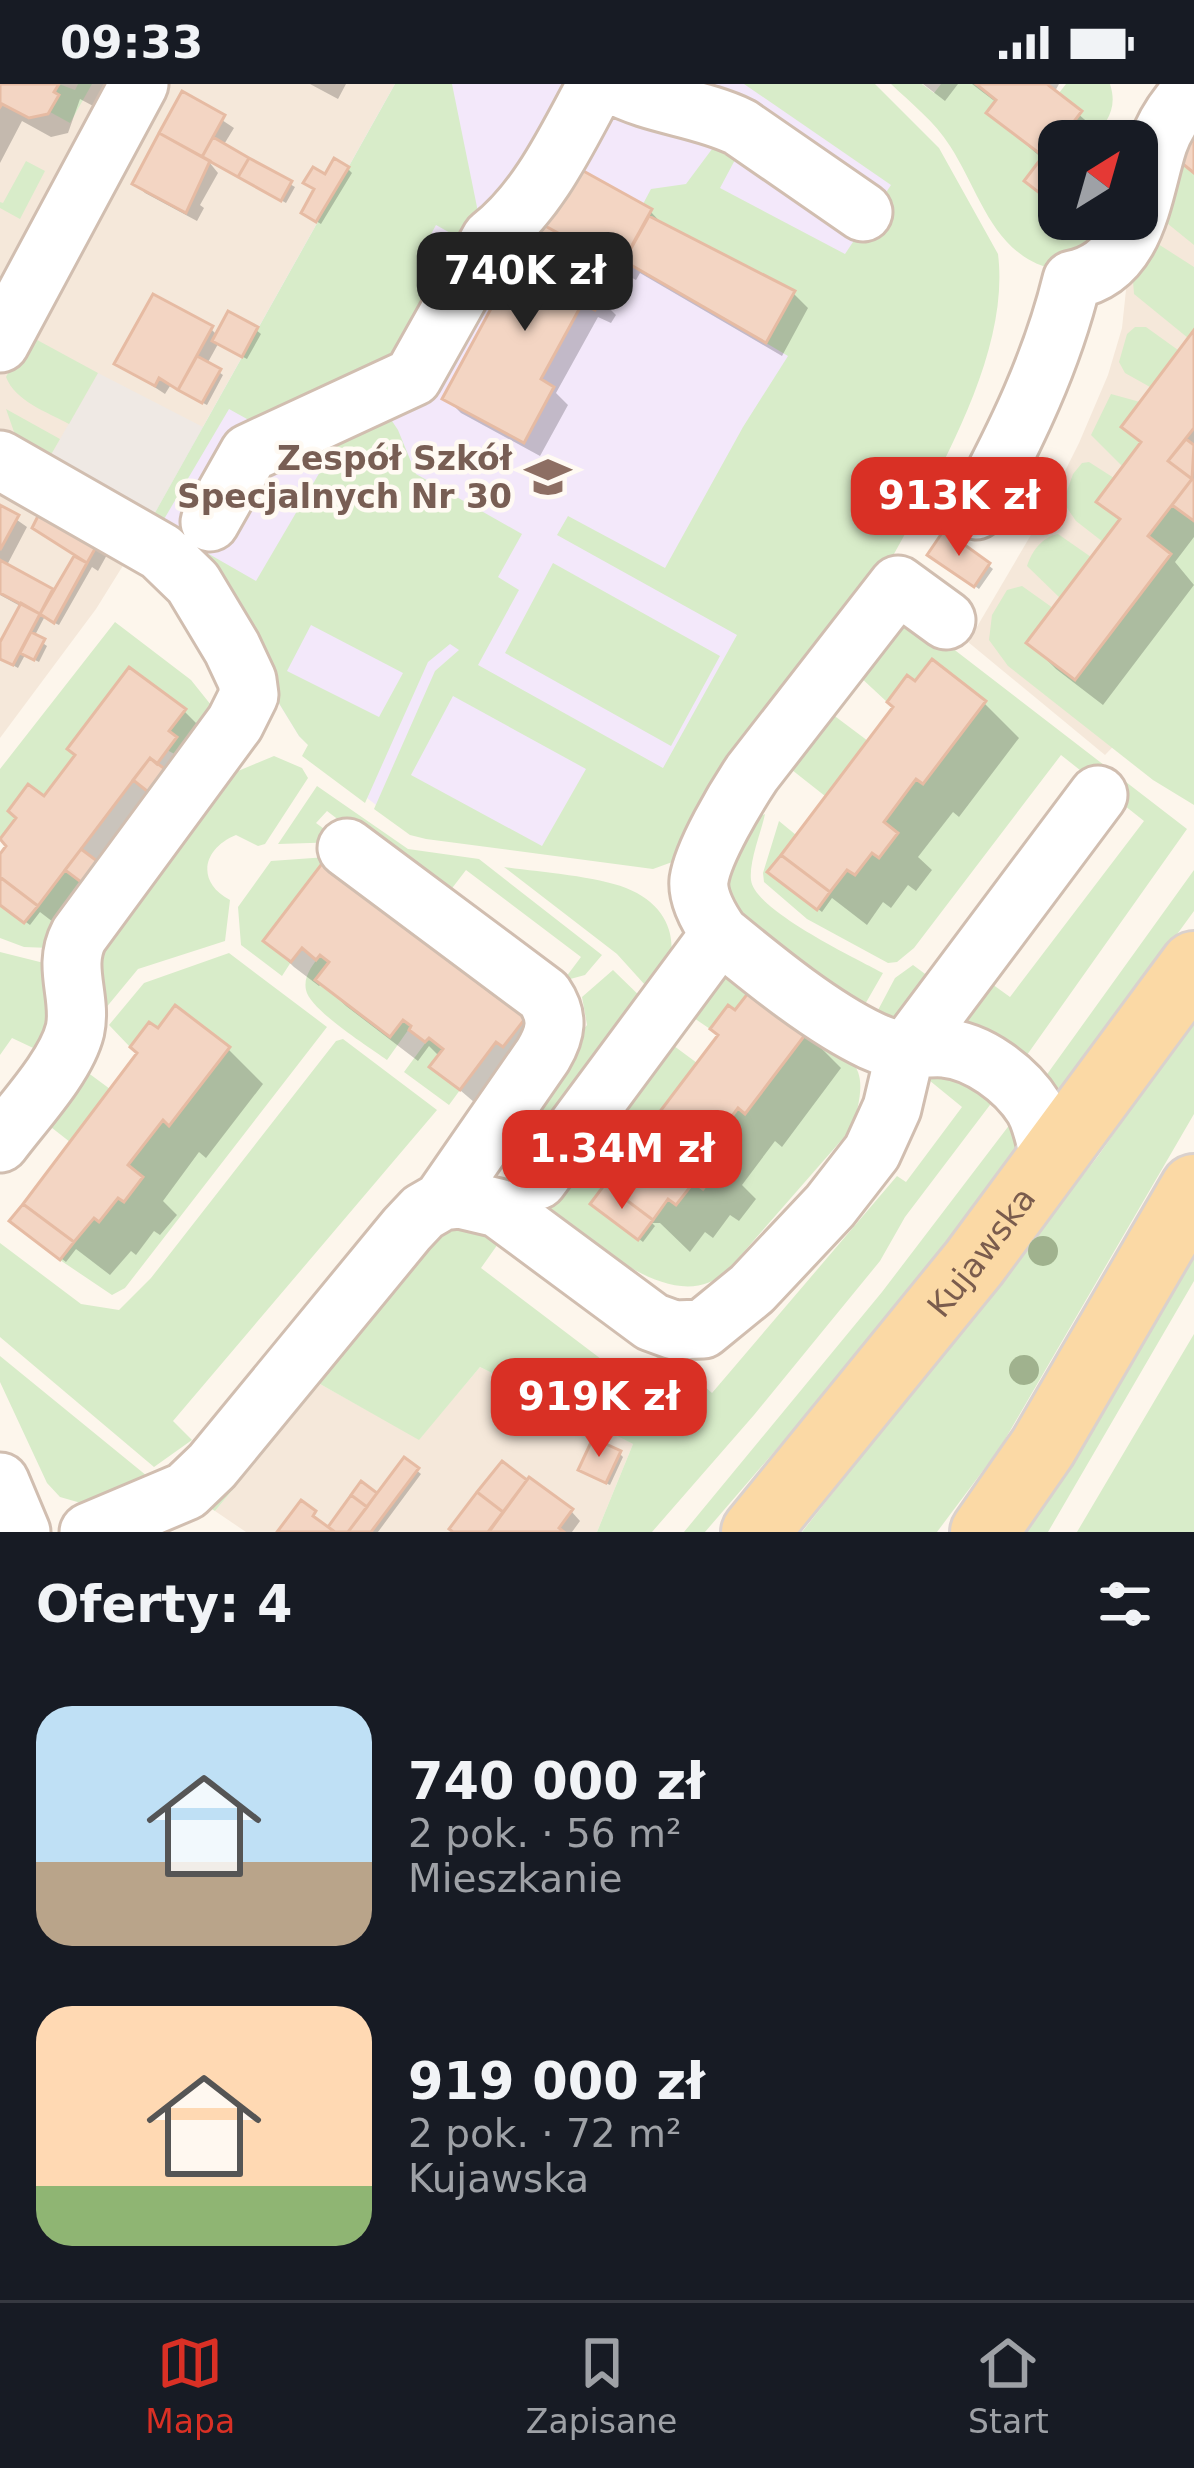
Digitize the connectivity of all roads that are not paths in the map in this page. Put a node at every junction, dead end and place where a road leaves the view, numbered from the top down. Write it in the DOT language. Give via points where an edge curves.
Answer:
graph roads {
  1 [pos="139,84"];
  2 [pos="597,84"];
  3 [pos="613,84"];
  4 [pos="1194,88"];
  5 [pos="863,212"];
  6 [pos="0,343"];
  7 [pos="0,460"];
  8 [pos="976,510"];
  9 [pos="210,522"];
  10 [pos="946,620"];
  11 [pos="1098,795"];
  12 [pos="347,848"];
  13 [pos="720,934"];
  14 [pos="1194,965"];
  15 [pos="905,1053"];
  16 [pos="0,1142"];
  17 [pos="1050,1161"];
  18 [pos="538,1180"];
  19 [pos="1194,1188"];
  20 [pos="442,1201"];
  21 [pos="0,1482"];
  22 [pos="157,1522"];
  23 [pos="21,1532"];
  24 [pos="89,1532"];
  25 [pos="755,1532"];
  26 [pos="985,1532"];
  1 -- 6 [label="street"];
  2 -- 9 [label="street" via="561,150 491,238 412,377 249,453"];
  3 -- 5 [label="street" via="723,119"];
  4 -- 8 [label="street" via="1160,139 1148,193 1126,239 1104,266 1072,280 1023,424"];
  7 -- 16 [label="street" via="161,552 194,584 242,666 249,695 79,935 70,964 75,1029"];
  10 -- 13 [label="street" via="898,585 752,773 698,881"];
  11 -- 15 [label="street"];
  12 -- 20 [label="street" via="544,995 555,1017 543,1055"];
  13 -- 15 [label="street" via="832,1016"];
  13 -- 18 [label="street"];
  14 -- 17 [label="main road, Kujawska"];
  15 -- 17 [label="street" via="966,1052 994,1068 1034,1110"];
  15 -- 20 [label="street" via="872,1152 752,1288 703,1329 652,1322 498,1208"];
  17 -- 25 [label="main road, Kujawska"];
  19 -- 26 [label="main road"];
  20 -- 22 [label="street" via="406,1229"];
  21 -- 23 [label="street"];
  22 -- 24 [label="street"];
}
